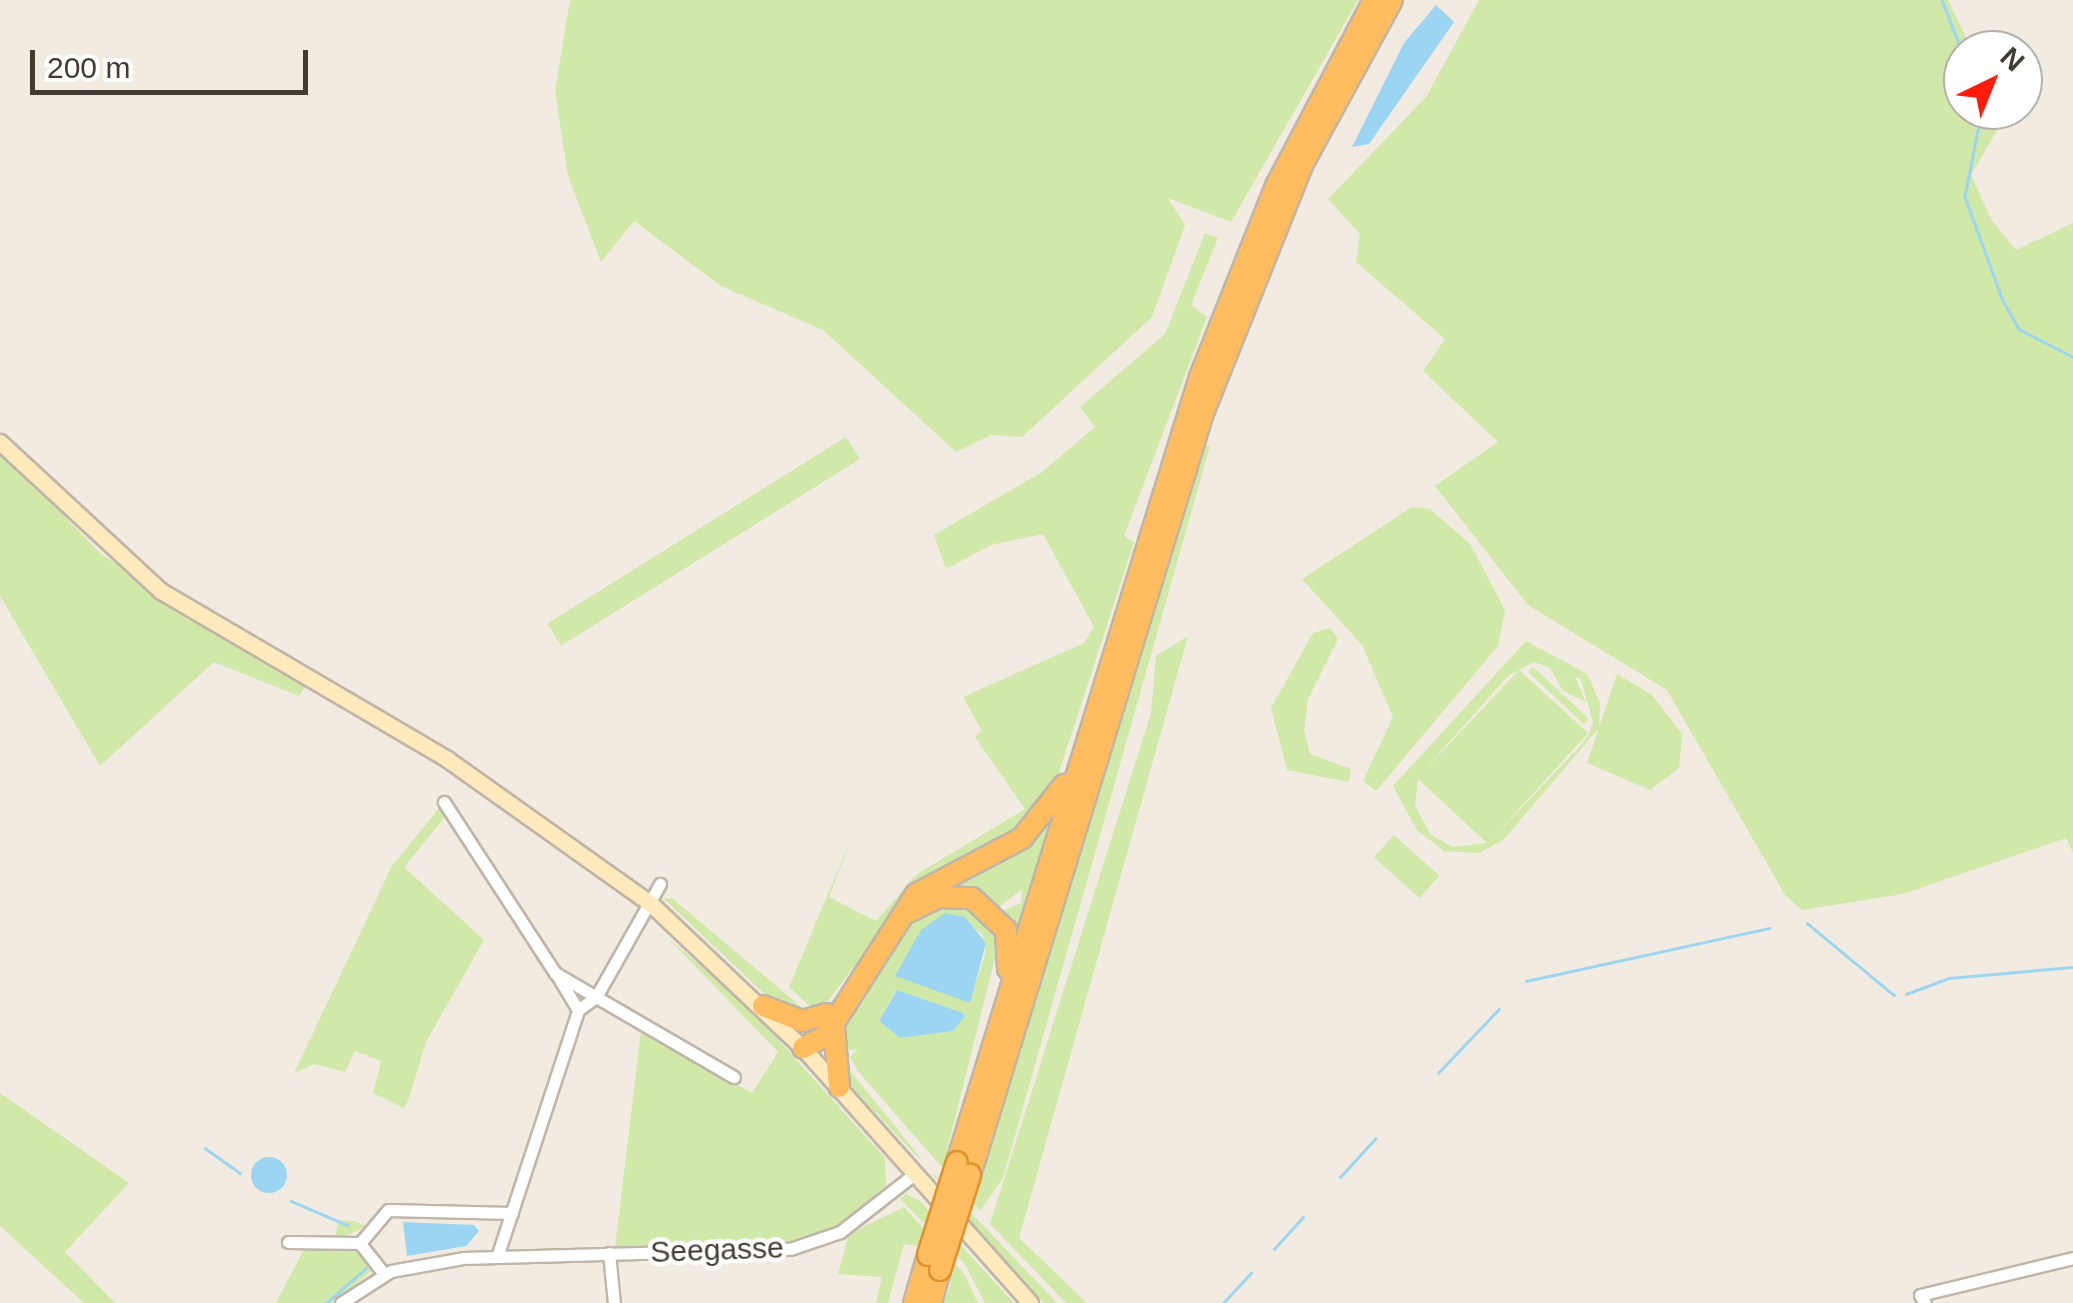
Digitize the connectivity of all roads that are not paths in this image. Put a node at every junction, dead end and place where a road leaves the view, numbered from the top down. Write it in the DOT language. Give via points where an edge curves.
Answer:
graph roads {
  1 [pos="1374,0"];
  2 [pos="1392,0"];
  3 [pos="0,442"];
  4 [pos="1080,757"];
  5 [pos="444,802"];
  6 [pos="660,884"];
  7 [pos="650,904"];
  8 [pos="898,918"];
  9 [pos="556,973"];
  10 [pos="596,997"];
  11 [pos="763,1006"];
  12 [pos="578,1010"];
  13 [pos="831,1017"];
  14 [pos="997,1030"];
  15 [pos="804,1048"];
  16 [pos="734,1077"];
  17 [pos="840,1087"];
  18 [pos="963,1168"];
  19 [pos="913,1175"];
  20 [pos="512,1213"];
  21 [pos="288,1242"];
  22 [pos="360,1244"];
  23 [pos="609,1253"];
  24 [pos="498,1254"];
  25 [pos="2073,1258"];
  26 [pos="934,1262"];
  27 [pos="384,1274"];
  28 [pos="341,1303"];
  29 [pos="614,1303"];
  30 [pos="914,1303"];
  31 [pos="930,1303"];
  32 [pos="1030,1303"];
  33 [pos="1925,1303"];
  1 -- 4 [label="highway" via="1308,118 1235,283"];
  2 -- 18 [label="highway" via="1302,165 1204,414"];
  3 -- 7 [label="main road" via="161,591 447,759"];
  4 -- 8 [label="highway" via="1030,831 933,880"];
  4 -- 14 [label="highway"];
  5 -- 9 [label="street"];
  6 -- 7 [label="street"];
  7 -- 10 [label="street"];
  7 -- 11 [label="main road"];
  8 -- 13 [label="highway"];
  8 -- 14 [label="highway" via="957,896 1000,918 1011,953"];
  9 -- 10 [label="street"];
  9 -- 12 [label="street"];
  10 -- 12 [label="street"];
  10 -- 16 [label="street"];
  11 -- 13 [label="highway" via="802,1022"];
  11 -- 15 [label="main road"];
  12 -- 20 [label="street"];
  13 -- 15 [label="highway"];
  13 -- 17 [label="highway"];
  14 -- 18 [label="highway"];
  15 -- 17 [label="main road"];
  17 -- 19 [label="main road"];
  18 -- 26 [label="highway, bridge"];
  19 -- 23 [label="street, Seegasse" via="840,1232 806,1246"];
  19 -- 32 [label="main road"];
  20 -- 22 [label="street" via="395,1207"];
  20 -- 24 [label="street"];
  21 -- 22 [label="street"];
  22 -- 27 [label="street"];
  23 -- 24 [label="street, Seegasse"];
  23 -- 29 [label="street"];
  24 -- 27 [label="street, Seegasse"];
  25 -- 33 [label="street" via="1920,1294"];
  26 -- 30 [label="highway"];
  26 -- 31 [label="highway"];
  27 -- 28 [label="street"];
}
